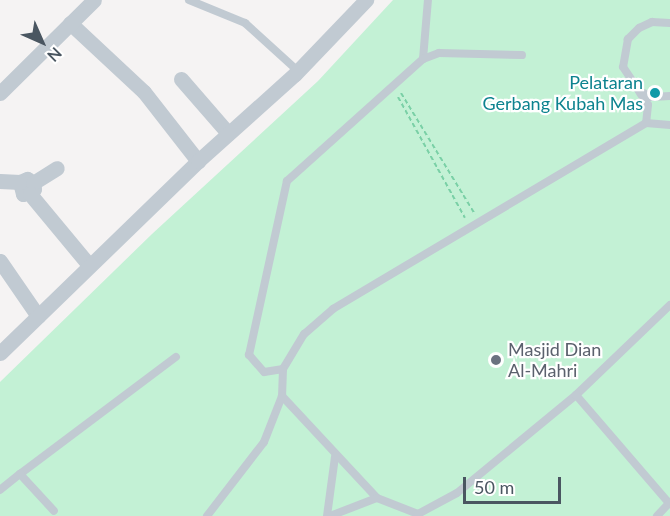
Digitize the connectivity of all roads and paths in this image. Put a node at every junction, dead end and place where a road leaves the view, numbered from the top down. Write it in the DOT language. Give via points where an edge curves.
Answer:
graph roads {
  1 [pos="94,0"];
  2 [pos="189,0"];
  3 [pos="366,0"];
  4 [pos="429,0"];
  5 [pos="70,23"];
  6 [pos="670,23"];
  7 [pos="522,56"];
  8 [pos="423,59"];
  9 [pos="298,71"];
  10 [pos="181,79"];
  11 [pos="394,85"];
  12 [pos="639,92"];
  13 [pos="0,93"];
  14 [pos="670,96"];
  15 [pos="646,123"];
  16 [pos="670,125"];
  17 [pos="228,133"];
  18 [pos="198,161"];
  19 [pos="57,168"];
  20 [pos="0,181"];
  21 [pos="28,186"];
  22 [pos="481,224"];
  23 [pos="472,230"];
  24 [pos="0,261"];
  25 [pos="88,265"];
  26 [pos="670,305"];
  27 [pos="38,316"];
  28 [pos="0,353"];
  29 [pos="176,357"];
  30 [pos="283,369"];
  31 [pos="576,395"];
  32 [pos="282,396"];
  33 [pos="335,457"];
  34 [pos="20,474"];
  35 [pos="0,490"];
  36 [pos="377,498"];
  37 [pos="670,502"];
  38 [pos="54,511"];
  39 [pos="207,516"];
  40 [pos="329,516"];
  41 [pos="657,516"];
  1 -- 5 [label="street"];
  2 -- 9 [label="lane" via="245,23"];
  3 -- 9 [label="street"];
  4 -- 8 [label="lane"];
  5 -- 13 [label="street"];
  5 -- 18 [label="street" via="144,92"];
  6 -- 12 [label="lane" via="652,22 628,39 623,67"];
  7 -- 8 [label="lane" via="439,53"];
  8 -- 11 [label="lane"];
  9 -- 17 [label="street"];
  10 -- 17 [label="street"];
  11 -- 22 [label="path"];
  11 -- 23 [label="path"];
  11 -- 30 [label="lane" via="287,181 249,355 264,372"];
  12 -- 14 [label="lane" via="652,97"];
  12 -- 15 [label="lane" via="648,105"];
  15 -- 16 [label="lane"];
  15 -- 22 [label="lane"];
  17 -- 18 [label="street"];
  18 -- 25 [label="street"];
  19 -- 21 [label="street"];
  20 -- 21 [label="street"];
  21 -- 25 [label="street"];
  22 -- 23 [label="lane"];
  23 -- 30 [label="lane" via="333,309 304,334"];
  24 -- 27 [label="street"];
  25 -- 27 [label="street"];
  26 -- 31 [label="lane"];
  27 -- 28 [label="street"];
  29 -- 34 [label="lane"];
  30 -- 32 [label="lane"];
  31 -- 36 [label="lane" via="457,493 418,514"];
  31 -- 37 [label="lane"];
  32 -- 33 [label="lane"];
  32 -- 39 [label="lane" via="264,442"];
  33 -- 36 [label="lane"];
  33 -- 40 [label="lane"];
  34 -- 35 [label="lane"];
  34 -- 38 [label="lane"];
  36 -- 40 [label="lane"];
  37 -- 41 [label="lane"];
}
